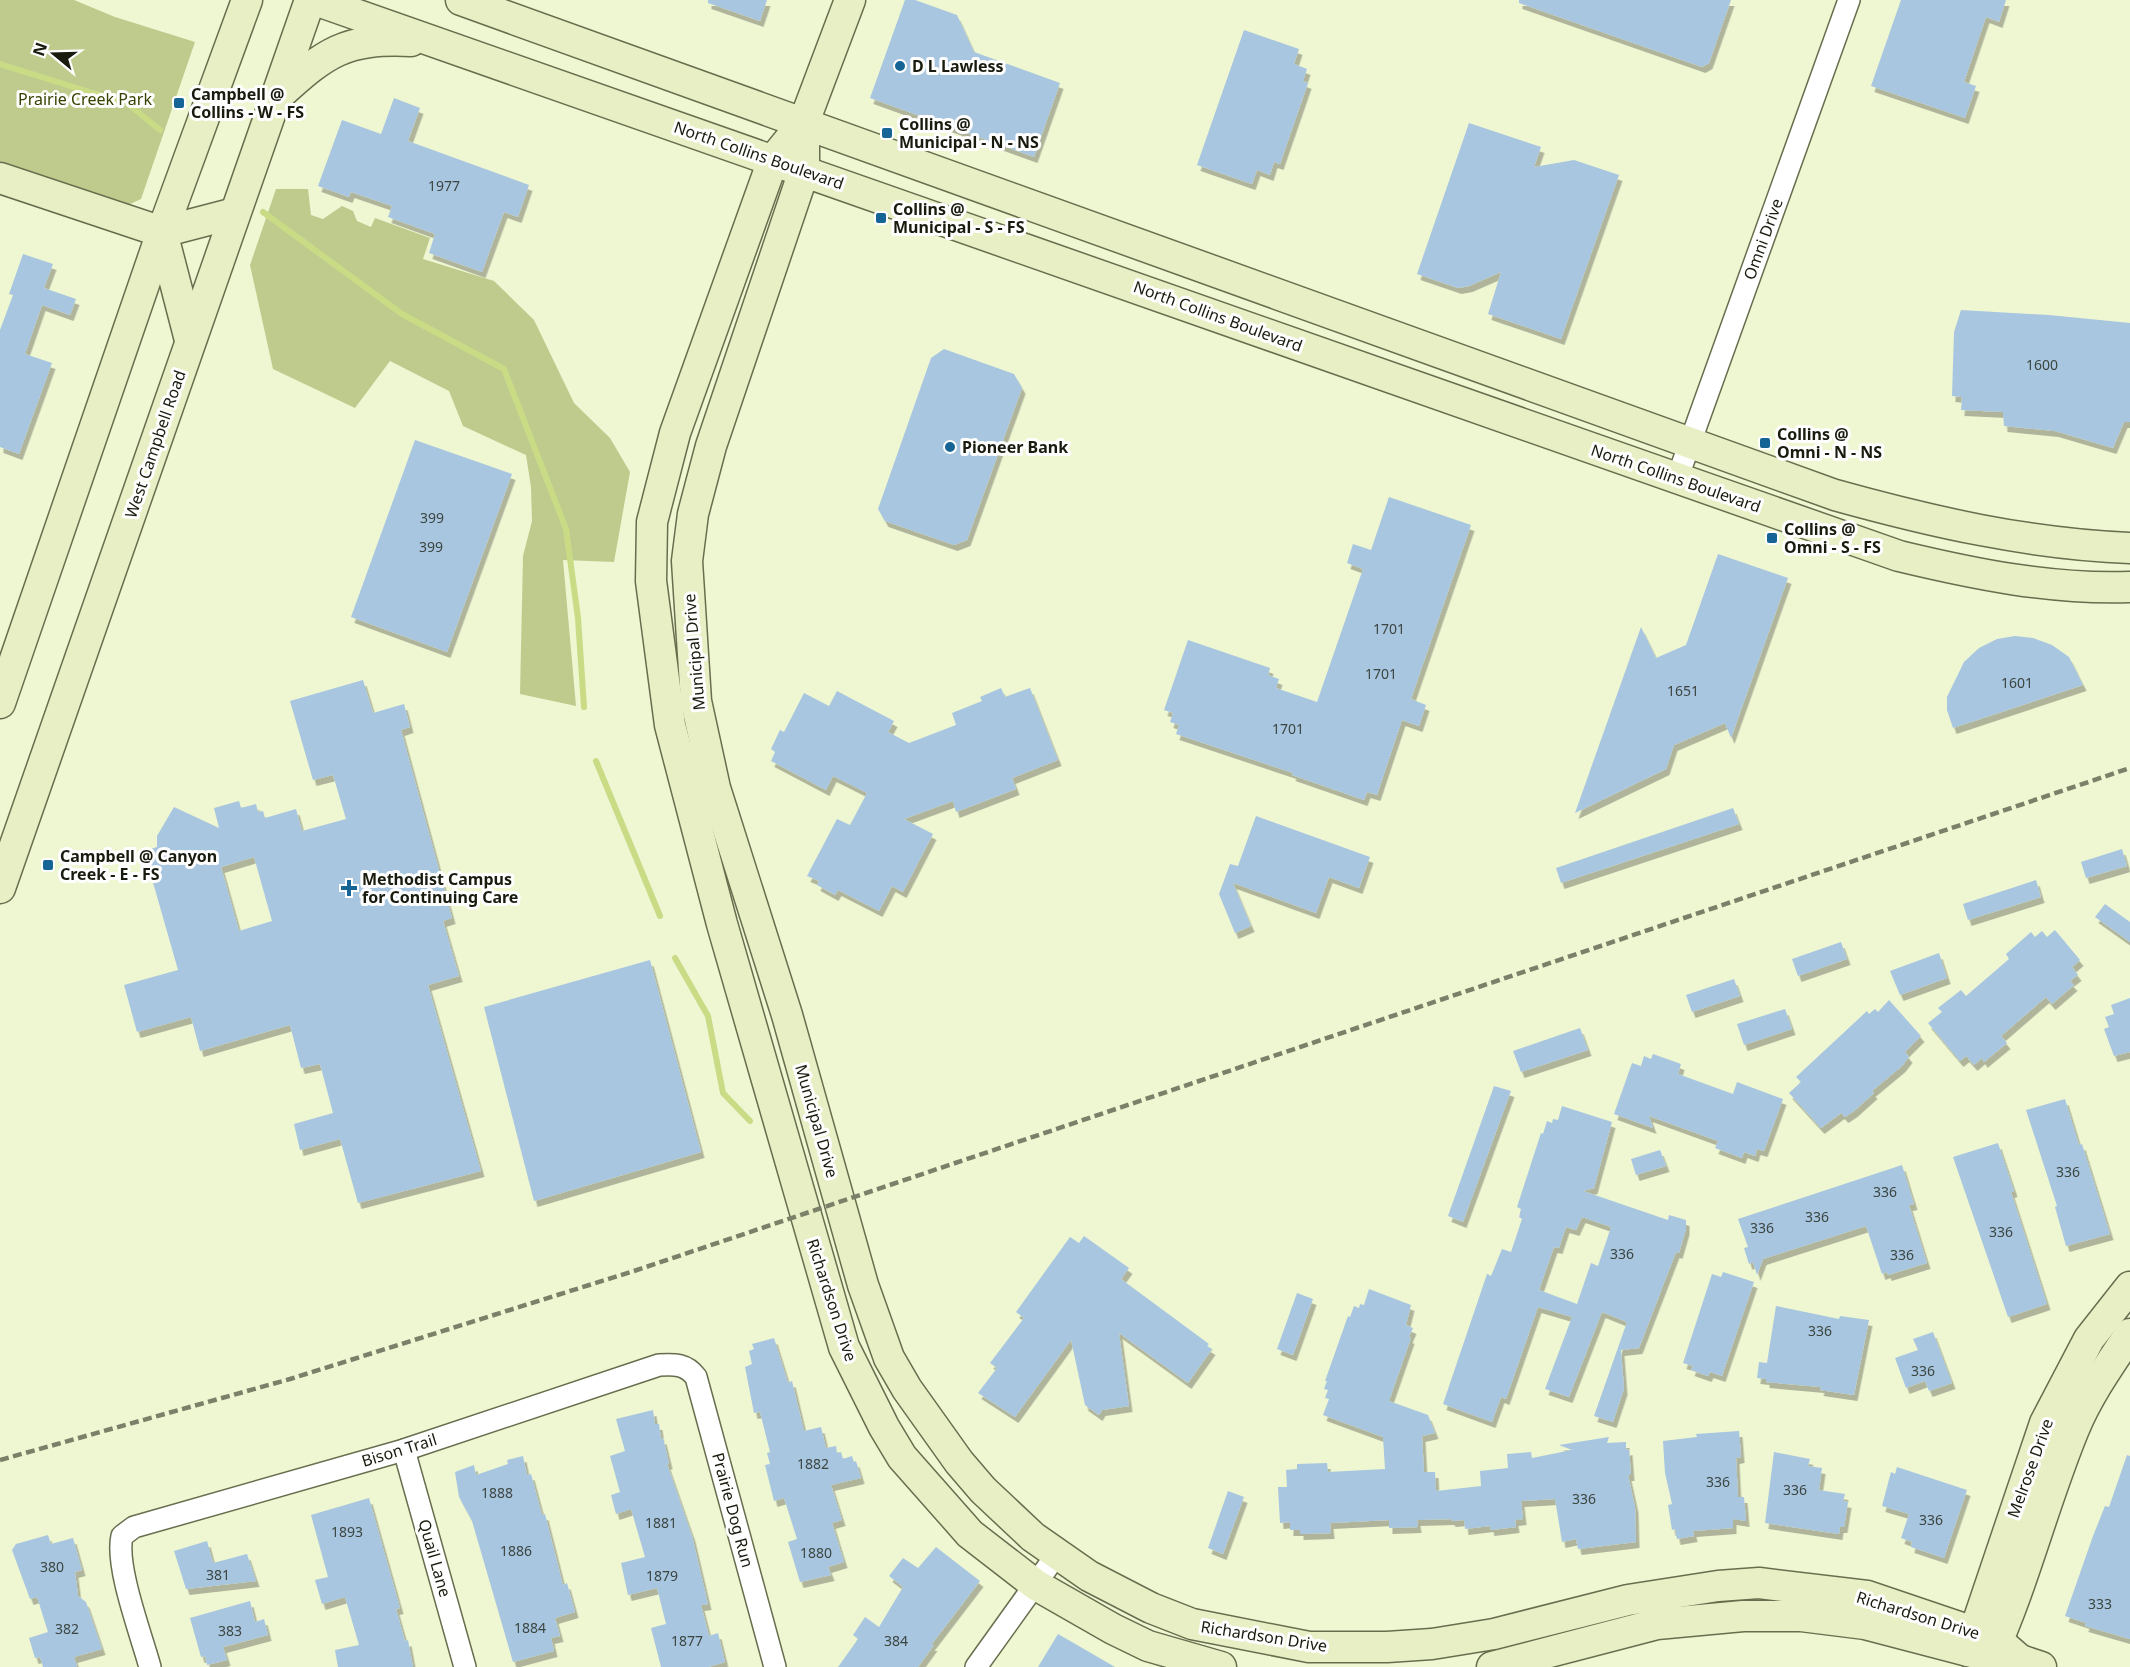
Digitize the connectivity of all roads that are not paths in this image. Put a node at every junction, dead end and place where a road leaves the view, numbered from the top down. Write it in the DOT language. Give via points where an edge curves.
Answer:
graph roads {
  1 [pos="247,0"];
  2 [pos="310,0"];
  3 [pos="315,0"];
  4 [pos="461,0"];
  5 [pos="850,0"];
  6 [pos="1849,0"];
  7 [pos="436,42"];
  8 [pos="276,97"];
  9 [pos="804,122"];
  10 [pos="772,160"];
  11 [pos="804,171"];
  12 [pos="0,178"];
  13 [pos="235,213"];
  14 [pos="162,231"];
  15 [pos="1324,310"];
  16 [pos="190,339"];
  17 [pos="1348,362"];
  18 [pos="1481,367"];
  19 [pos="675,433"];
  20 [pos="1690,442"];
  21 [pos="711,446"];
  22 [pos="1677,479"];
  23 [pos="2130,548"];
  24 [pos="2130,587"];
  25 [pos="0,703"];
  26 [pos="686,794"];
  27 [pos="0,888"];
  28 [pos="781,995"];
  29 [pos="746,1006"];
  30 [pos="863,1285"];
  31 [pos="2130,1287"];
  32 [pos="2130,1334"];
  33 [pos="676,1364"];
  34 [pos="404,1450"];
  35 [pos="1057,1554"];
  36 [pos="1036,1585"];
  37 [pos="1981,1652"];
  38 [pos="2031,1663"];
  39 [pos="150,1667"];
  40 [pos="465,1667"];
  41 [pos="776,1667"];
  42 [pos="976,1667"];
  43 [pos="1221,1667"];
  44 [pos="1492,1667"];
  1 -- 14 [label="main road"];
  2 -- 8 [label="main road, West Campbell Road"];
  3 -- 7 [label="main road, North Collins Boulevard"];
  4 -- 9 [label="main road"];
  5 -- 9 [label="main road, Municipal Drive"];
  6 -- 20 [label="street, Omni Drive"];
  7 -- 8 [label="main road" via="377,40 342,47 315,63"];
  7 -- 10 [label="main road, North Collins Boulevard"];
  8 -- 13 [label="main road, West Campbell Road"];
  9 -- 10 [label="main road, Municipal Drive"];
  9 -- 11 [label="main road, Municipal Drive"];
  9 -- 15 [label="main road"];
  10 -- 11 [label="main road, North Collins Boulevard"];
  10 -- 19 [label="main road, Municipal Drive"];
  11 -- 17 [label="main road, North Collins Boulevard"];
  11 -- 21 [label="main road, Municipal Drive"];
  12 -- 14 [label="main road"];
  13 -- 14 [label="main road"];
  13 -- 16 [label="main road, West Campbell Road"];
  14 -- 16 [label="main road"];
  14 -- 25 [label="main road"];
  15 -- 17 [label="main road"];
  15 -- 18 [label="main road"];
  16 -- 27 [label="main road, West Campbell Road"];
  17 -- 18 [label="main road" via="1397,357"];
  17 -- 22 [label="main road, North Collins Boulevard"];
  18 -- 20 [label="main road"];
  19 -- 21 [label="main road"];
  19 -- 26 [label="main road, Municipal Drive" via="652,522 651,581 670,725"];
  20 -- 22 [label="street, Omni Drive"];
  20 -- 23 [label="main road" via="1835,495 1908,515 2039,540"];
  21 -- 28 [label="main road, Municipal Drive" via="693,514 687,561 696,701 715,788"];
  22 -- 24 [label="main road, North Collins Boulevard" via="1909,558 1959,570 2085,589"];
  26 -- 29 [label="main road, Richardson Drive"];
  28 -- 29 [label="main road"];
  28 -- 30 [label="main road, Municipal Drive"];
  29 -- 36 [label="main road, Richardson Drive" via="844,1347 862,1385 902,1457 933,1495 970,1534"];
  30 -- 35 [label="main road, Richardson Drive" via="889,1358 959,1462 1010,1516"];
  31 -- 37 [label="main road, Melrose Drive" via="2089,1339 2045,1423"];
  32 -- 37 [label="main road, Melrose Drive" via="2074,1428 2009,1616"];
  33 -- 34 [label="street, Bison Trail" via="659,1365"];
  33 -- 41 [label="street, Prairie Dog Run" via="690,1369 696,1377"];
  34 -- 39 [label="street, Bison Trail" via="134,1527 122,1536 122,1569"];
  34 -- 40 [label="street, Quail Lane"];
  35 -- 36 [label="street"];
  35 -- 37 [label="main road, Richardson Drive" via="1141,1603 1192,1624 1309,1647 1432,1644 1494,1634 1628,1600 1759,1583 1867,1596"];
  36 -- 42 [label="street"];
  36 -- 43 [label="main road, Richardson Drive" via="1149,1646"];
  37 -- 38 [label="main road, Richardson Drive"];
  37 -- 44 [label="main road, Richardson Drive" via="1865,1624 1801,1616 1743,1616 1657,1624"];
}
